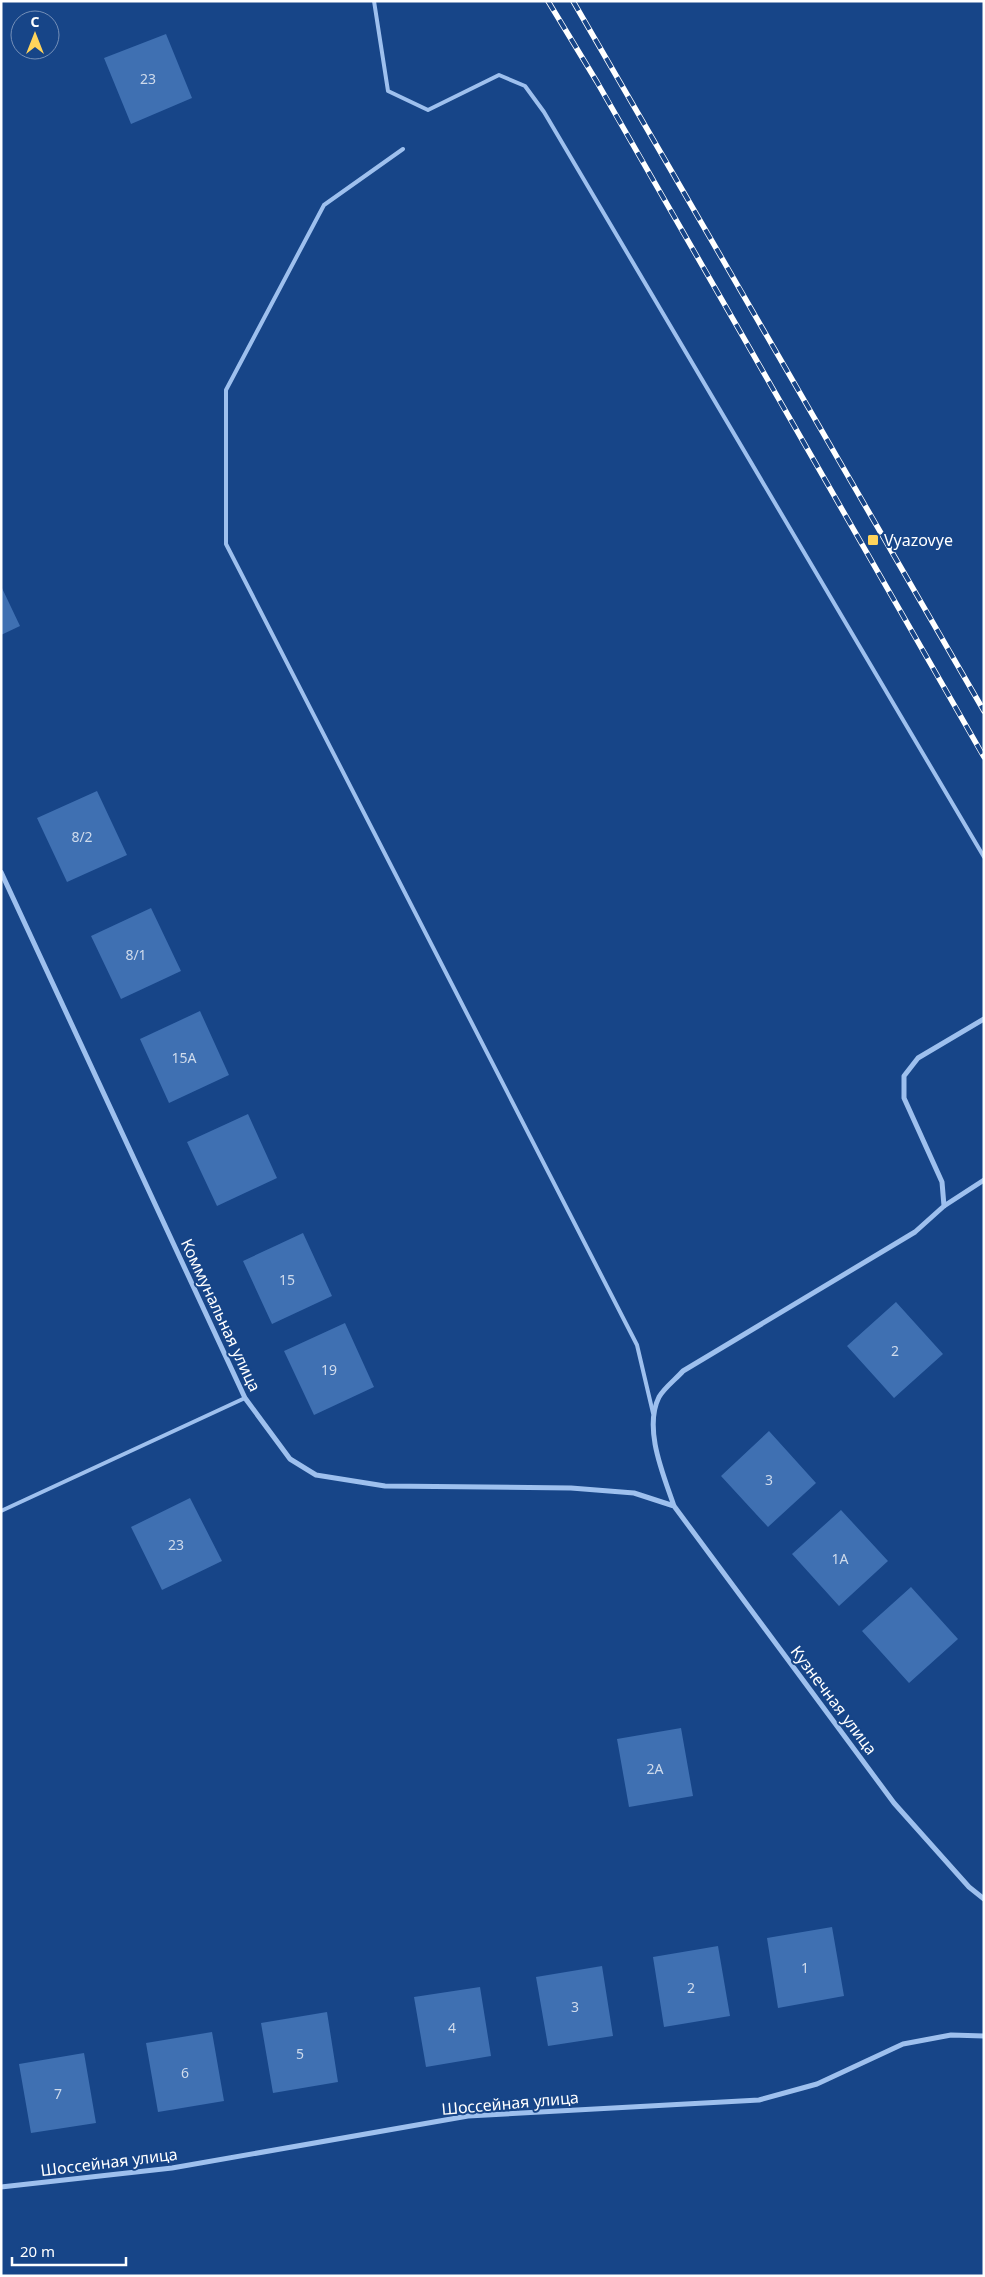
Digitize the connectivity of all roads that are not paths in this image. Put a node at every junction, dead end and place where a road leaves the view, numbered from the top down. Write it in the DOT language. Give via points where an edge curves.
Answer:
graph roads {
  1 [pos="374,1"];
  2 [pos="403,148"];
  3 [pos="984,857"];
  4 [pos="1,872"];
  5 [pos="984,1019"];
  6 [pos="984,1180"];
  7 [pos="944,1206"];
  8 [pos="245,1398"];
  9 [pos="654,1418"];
  10 [pos="674,1506"];
  11 [pos="1,1512"];
  12 [pos="984,1899"];
  13 [pos="984,2036"];
  14 [pos="1,2187"];
  1 -- 3 [label="lane" via="388,91 428,110 498,76 525,86 544,112"];
  2 -- 9 [label="lane" via="324,205 226,390 226,544 637,1345"];
  4 -- 8 [label="street, Коммунальная улица"];
  5 -- 7 [label="street" via="918,1058 904,1076 904,1098 942,1182"];
  6 -- 7 [label="street"];
  7 -- 9 [label="street" via="915,1232 683,1371 659,1396"];
  8 -- 10 [label="street, Коммунальная улица" via="290,1459 316,1475 385,1486 580,1488 634,1493"];
  8 -- 11 [label="lane"];
  9 -- 10 [label="street, Кузнечная улица" via="657,1457"];
  10 -- 12 [label="street, Кузнечная улица" via="894,1802 969,1887"];
  13 -- 14 [label="street, Шоссейная улица" via="951,2035 903,2044 817,2084 759,2100 468,2116 172,2168"];
}
